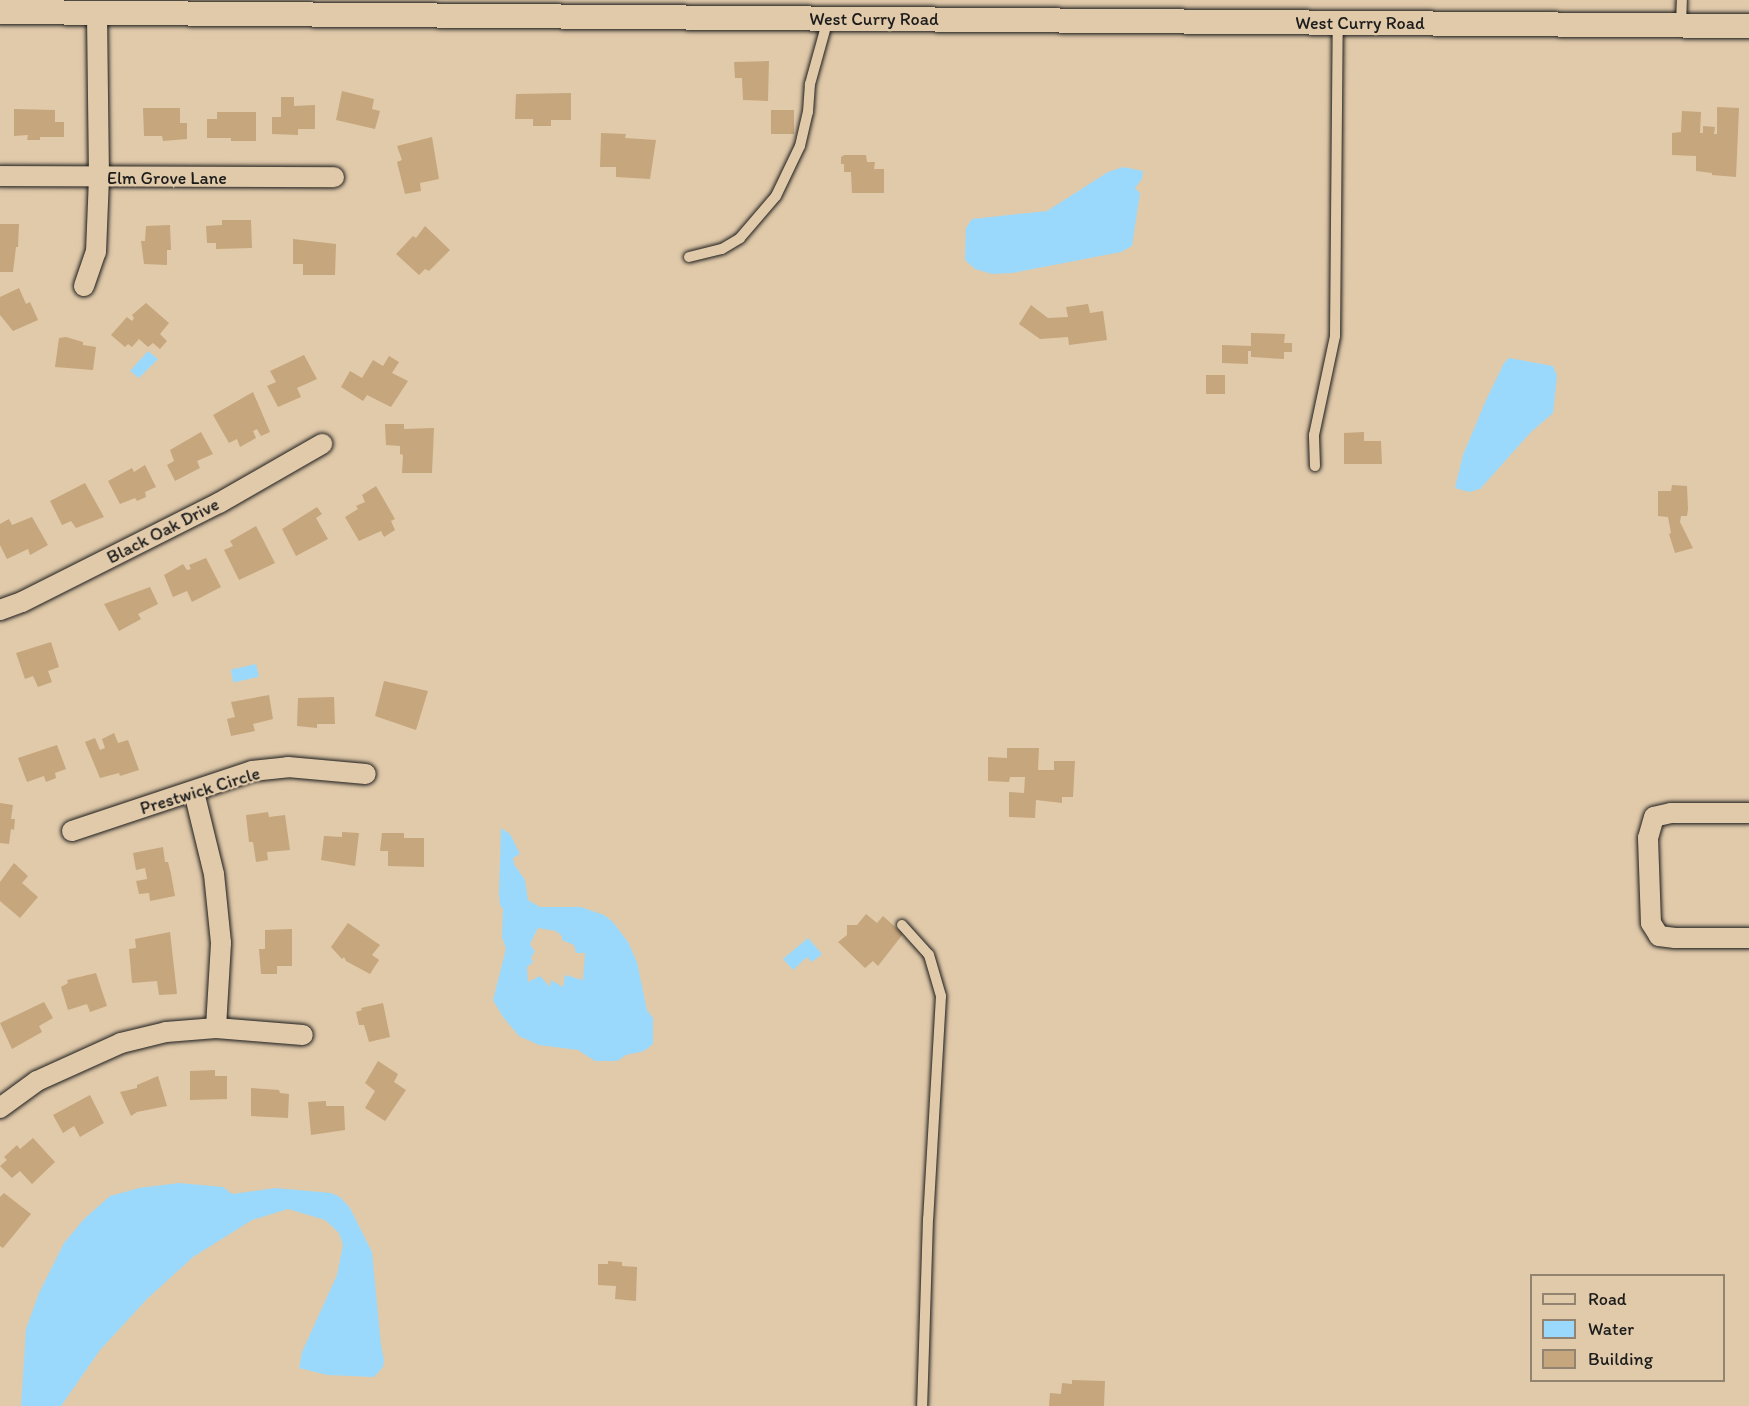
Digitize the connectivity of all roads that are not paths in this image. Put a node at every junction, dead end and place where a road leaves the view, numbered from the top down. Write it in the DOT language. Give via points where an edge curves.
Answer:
graph roads {
  1 [pos="1682,0"];
  2 [pos="0,12"];
  3 [pos="97,13"];
  4 [pos="828,19"];
  5 [pos="1338,22"];
  6 [pos="1682,25"];
  7 [pos="1749,26"];
  8 [pos="0,176"];
  9 [pos="334,177"];
  10 [pos="99,178"];
  11 [pos="689,257"];
  12 [pos="84,286"];
  13 [pos="322,444"];
  14 [pos="1315,466"];
  15 [pos="0,610"];
  16 [pos="366,774"];
  17 [pos="194,792"];
  18 [pos="1749,813"];
  19 [pos="72,831"];
  20 [pos="902,925"];
  21 [pos="1749,938"];
  22 [pos="216,1028"];
  23 [pos="303,1035"];
  24 [pos="0,1108"];
  25 [pos="922,1406"];
  1 -- 6 [label="lane"];
  2 -- 3 [label="street, West Curry Road"];
  3 -- 4 [label="street, West Curry Road"];
  3 -- 10 [label="street"];
  4 -- 5 [label="street, West Curry Road"];
  4 -- 11 [label="lane" via="810,84 800,146 776,196 740,238 722,249"];
  5 -- 6 [label="street, West Curry Road"];
  5 -- 14 [label="lane" via="1335,336 1318,408"];
  6 -- 7 [label="street, West Curry Road"];
  8 -- 10 [label="street, Elm Grove Lane"];
  9 -- 10 [label="street, Elm Grove Lane"];
  10 -- 12 [label="street" via="96,252"];
  13 -- 15 [label="street, Black Oak Drive" via="208,508"];
  16 -- 17 [label="street, Prestwick Circle" via="288,767 252,771"];
  17 -- 19 [label="street, Prestwick Circle"];
  17 -- 22 [label="street" via="214,874 220,943"];
  18 -- 21 [label="street" via="1671,813 1654,818 1648,838 1651,923 1659,936"];
  20 -- 25 [label="lane" via="929,955 941,996"];
  22 -- 23 [label="street"];
  22 -- 24 [label="street" via="166,1032 121,1043 37,1081"];
}
